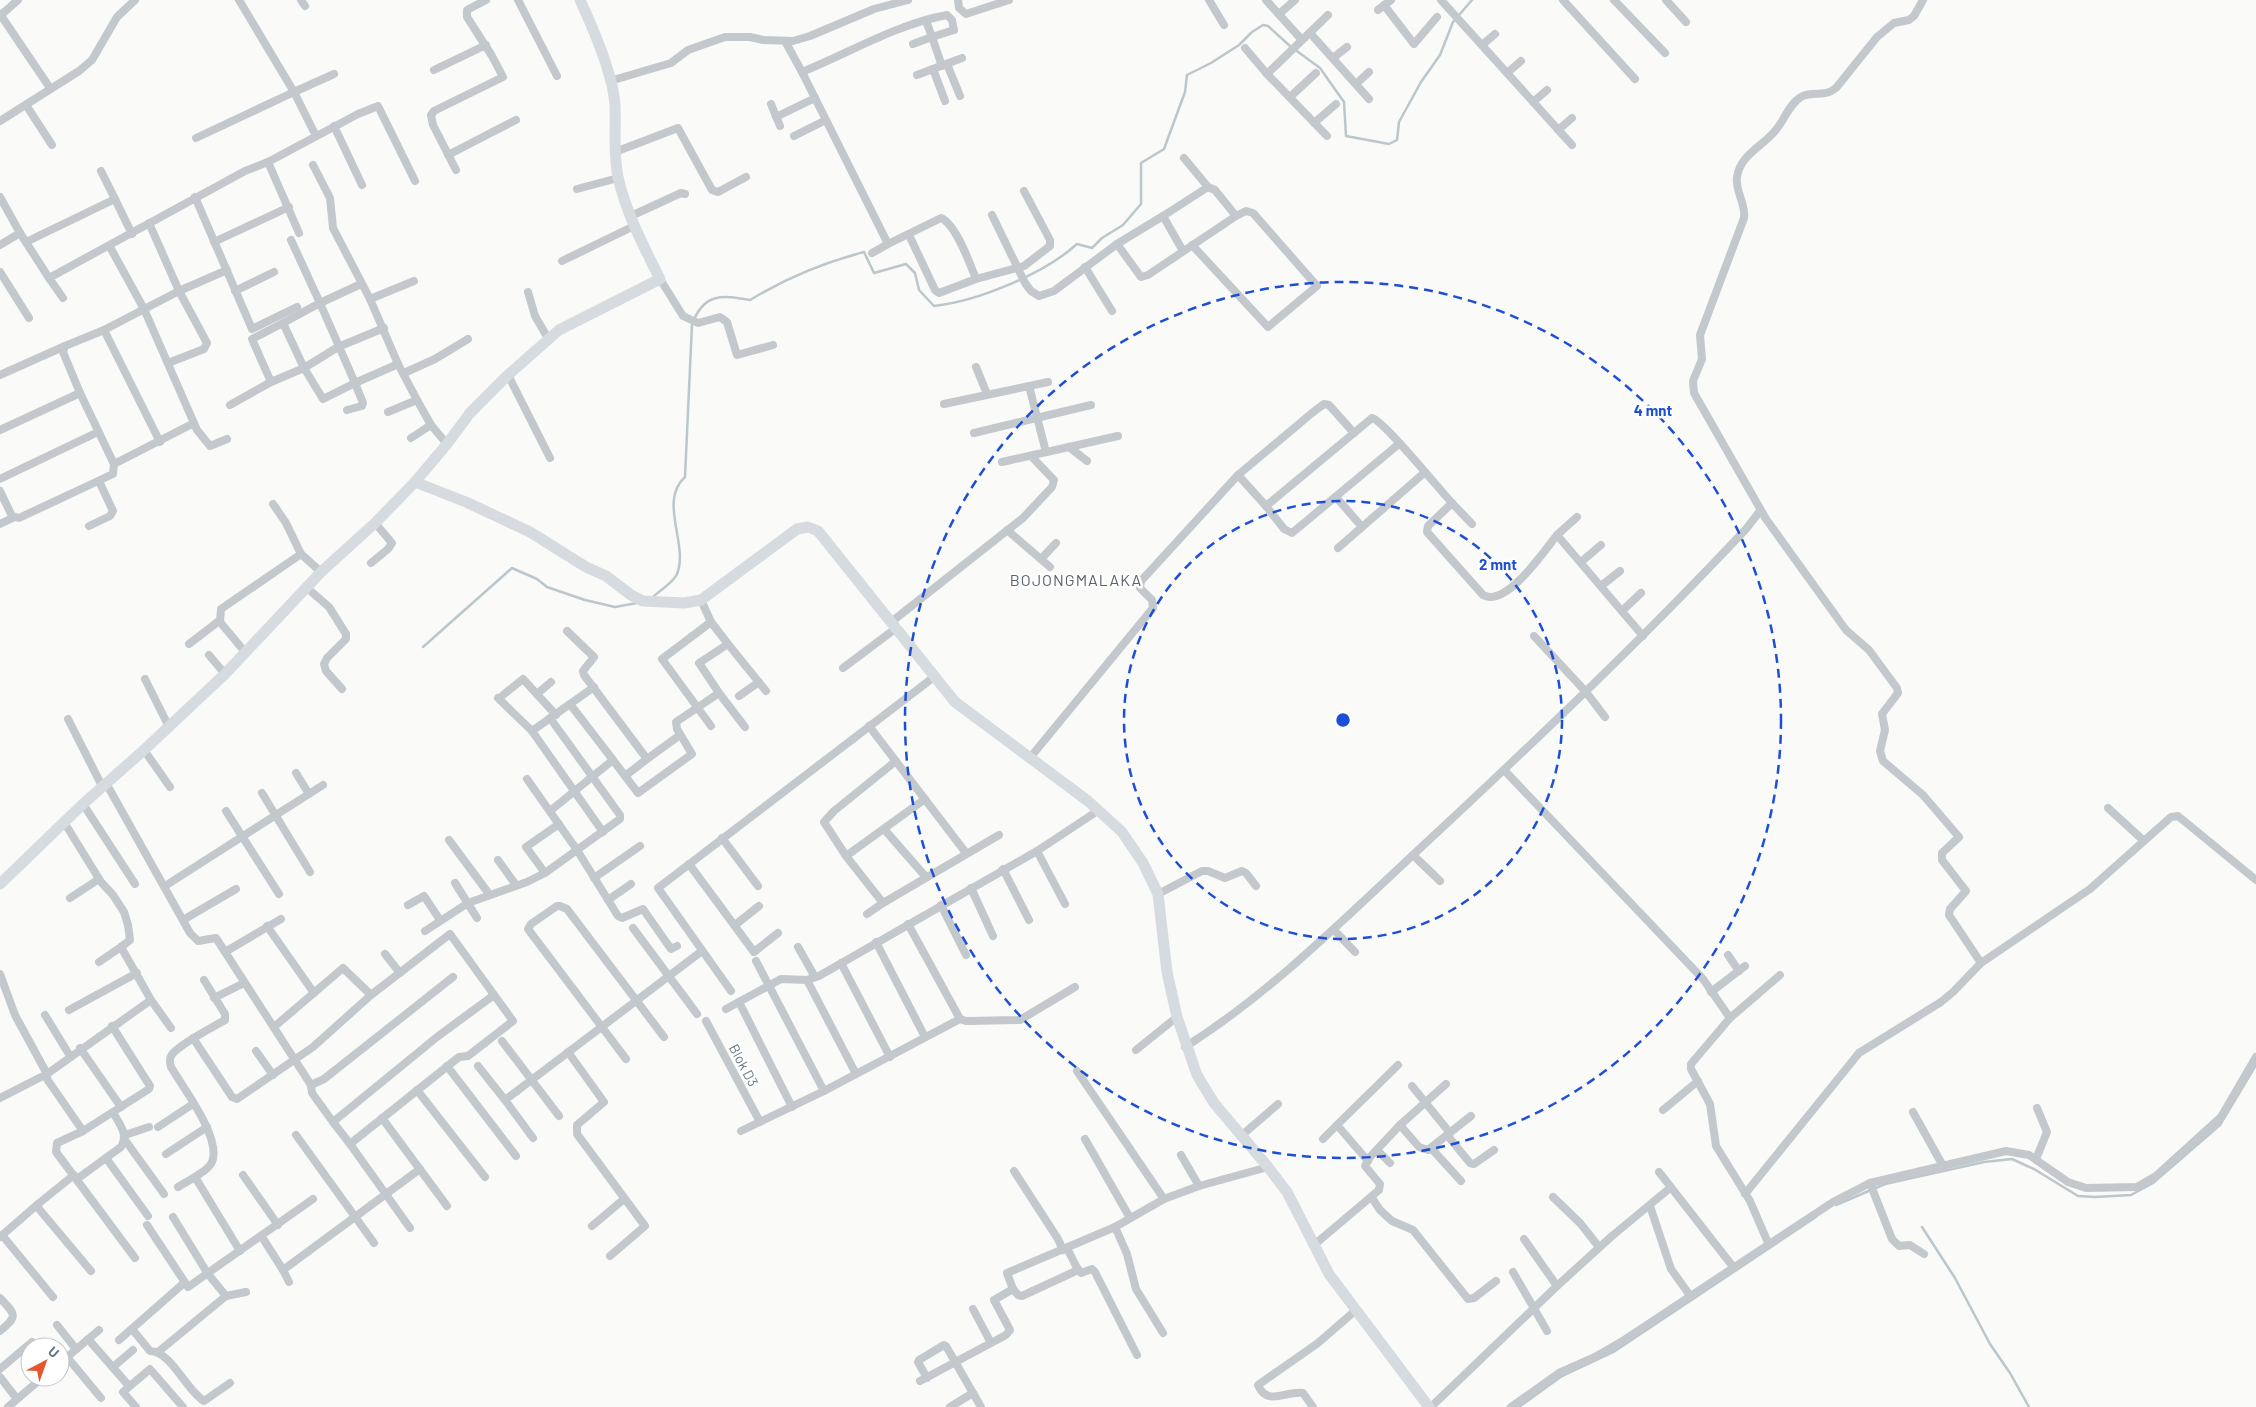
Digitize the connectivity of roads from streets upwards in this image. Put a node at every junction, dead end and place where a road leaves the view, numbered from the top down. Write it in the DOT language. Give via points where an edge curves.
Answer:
graph roads {
  1 [pos="18,0"];
  2 [pos="135,0"];
  3 [pos="239,0"];
  4 [pos="486,0"];
  5 [pos="518,0"];
  6 [pos="580,0"];
  7 [pos="871,0"];
  8 [pos="908,0"];
  9 [pos="958,0"];
  10 [pos="1209,0"];
  11 [pos="1266,0"];
  12 [pos="1295,0"];
  13 [pos="1392,0"];
  14 [pos="1441,0"];
  15 [pos="1563,0"];
  16 [pos="1614,0"];
  17 [pos="1666,0"];
  18 [pos="1923,0"];
  19 [pos="1004,1"];
  20 [pos="874,9"];
  21 [pos="0,14"];
  22 [pos="1279,14"];
  23 [pos="1328,15"];
  24 [pos="1437,17"];
  25 [pos="926,20"];
  26 [pos="1686,22"];
  27 [pos="1224,25"];
  28 [pos="1310,33"];
  29 [pos="1495,34"];
  30 [pos="932,37"];
  31 [pos="1302,40"];
  32 [pos="785,41"];
  33 [pos="912,44"];
  34 [pos="486,45"];
  35 [pos="1482,46"];
  36 [pos="1347,47"];
  37 [pos="1245,48"];
  38 [pos="1665,53"];
  39 [pos="962,58"];
  40 [pos="1333,58"];
  41 [pos="1520,61"];
  42 [pos="945,65"];
  43 [pos="933,69"];
  44 [pos="434,70"];
  45 [pos="802,72"];
  46 [pos="1368,72"];
  47 [pos="1316,73"];
  48 [pos="1507,73"];
  49 [pos="334,74"];
  50 [pos="1267,74"];
  51 [pos="917,75"];
  52 [pos="557,76"];
  53 [pos="1635,79"];
  54 [pos="610,81"];
  55 [pos="1356,84"];
  56 [pos="50,88"];
  57 [pos="1547,90"];
  58 [pos="294,92"];
  59 [pos="960,96"];
  60 [pos="1290,97"];
  61 [pos="815,98"];
  62 [pos="1369,98"];
  63 [pos="945,101"];
  64 [pos="1533,102"];
  65 [pos="771,104"];
  66 [pos="1336,104"];
  67 [pos="26,105"];
  68 [pos="776,116"];
  69 [pos="1572,118"];
  70 [pos="516,120"];
  71 [pos="826,120"];
  72 [pos="0,121"];
  73 [pos="1314,123"];
  74 [pos="334,126"];
  75 [pos="780,126"];
  76 [pos="1558,130"];
  77 [pos="316,136"];
  78 [pos="794,136"];
  79 [pos="1327,136"];
  80 [pos="196,138"];
  81 [pos="52,145"];
  82 [pos="1572,145"];
  83 [pos="615,152"];
  84 [pos="448,155"];
  85 [pos="1184,158"];
  86 [pos="268,162"];
  87 [pos="314,165"];
  88 [pos="456,170"];
  89 [pos="101,171"];
  90 [pos="746,177"];
  91 [pos="618,178"];
  92 [pos="414,181"];
  93 [pos="362,185"];
  94 [pos="1208,187"];
  95 [pos="578,190"];
  96 [pos="1024,191"];
  97 [pos="685,194"];
  98 [pos="0,197"];
  99 [pos="195,198"];
  100 [pos="115,200"];
  101 [pos="289,207"];
  102 [pos="992,215"];
  103 [pos="1163,216"];
  104 [pos="1236,216"];
  105 [pos="633,221"];
  106 [pos="149,223"];
  107 [pos="300,232"];
  108 [pos="20,233"];
  109 [pos="132,234"];
  110 [pos="909,234"];
  111 [pos="291,240"];
  112 [pos="26,242"];
  113 [pos="214,242"];
  114 [pos="888,244"];
  115 [pos="1117,244"];
  116 [pos="0,245"];
  117 [pos="1192,245"];
  118 [pos="110,247"];
  119 [pos="1183,251"];
  120 [pos="872,253"];
  121 [pos="562,260"];
  122 [pos="1085,268"];
  123 [pos="227,270"];
  124 [pos="1018,271"];
  125 [pos="0,272"];
  126 [pos="274,272"];
  127 [pos="50,278"];
  128 [pos="976,279"];
  129 [pos="660,280"];
  130 [pos="414,281"];
  131 [pos="361,284"];
  132 [pos="179,291"];
  133 [pos="235,291"];
  134 [pos="528,292"];
  135 [pos="63,298"];
  136 [pos="370,299"];
  137 [pos="320,303"];
  138 [pos="297,307"];
  139 [pos="144,309"];
  140 [pos="1112,311"];
  141 [pos="29,318"];
  142 [pos="283,323"];
  143 [pos="384,328"];
  144 [pos="104,330"];
  145 [pos="468,339"];
  146 [pos="549,340"];
  147 [pos="773,345"];
  148 [pos="65,346"];
  149 [pos="338,347"];
  150 [pos="168,363"];
  151 [pos="398,364"];
  152 [pos="976,367"];
  153 [pos="304,368"];
  154 [pos="404,373"];
  155 [pos="0,374"];
  156 [pos="508,375"];
  157 [pos="271,382"];
  158 [pos="1048,382"];
  159 [pos="355,383"];
  160 [pos="1029,386"];
  161 [pos="80,393"];
  162 [pos="987,394"];
  163 [pos="416,400"];
  164 [pos="944,404"];
  165 [pos="230,405"];
  166 [pos="1091,406"];
  167 [pos="347,410"];
  168 [pos="388,412"];
  169 [pos="1036,418"];
  170 [pos="194,423"];
  171 [pos="431,425"];
  172 [pos="0,430"];
  173 [pos="98,432"];
  174 [pos="1354,432"];
  175 [pos="974,433"];
  176 [pos="1118,436"];
  177 [pos="411,438"];
  178 [pos="227,439"];
  179 [pos="160,442"];
  180 [pos="1400,443"];
  181 [pos="447,444"];
  182 [pos="1070,447"];
  183 [pos="1046,452"];
  184 [pos="1031,456"];
  185 [pos="550,458"];
  186 [pos="1088,460"];
  187 [pos="1002,462"];
  188 [pos="114,464"];
  189 [pos="1424,473"];
  190 [pos="1238,474"];
  191 [pos="0,479"];
  192 [pos="99,481"];
  193 [pos="415,482"];
  194 [pos="0,491"];
  195 [pos="1336,497"];
  196 [pos="1452,503"];
  197 [pos="273,504"];
  198 [pos="1266,506"];
  199 [pos="1760,512"];
  200 [pos="15,517"];
  201 [pos="1577,517"];
  202 [pos="375,523"];
  203 [pos="0,524"];
  204 [pos="1472,524"];
  205 [pos="89,526"];
  206 [pos="1362,527"];
  207 [pos="1007,530"];
  208 [pos="1557,535"];
  209 [pos="1056,543"];
  210 [pos="1601,545"];
  211 [pos="1338,548"];
  212 [pos="301,554"];
  213 [pos="1041,559"];
  214 [pos="1581,562"];
  215 [pos="371,563"];
  216 [pos="1050,567"];
  217 [pos="1620,570"];
  218 [pos="321,572"];
  219 [pos="1601,586"];
  220 [pos="306,587"];
  221 [pos="1641,593"];
  222 [pos="701,600"];
  223 [pos="1622,610"];
  224 [pos="219,621"];
  225 [pos="711,622"];
  226 [pos="893,626"];
  227 [pos="566,630"];
  228 [pos="1534,636"];
  229 [pos="1643,636"];
  230 [pos="189,644"];
  231 [pos="728,644"];
  232 [pos="245,652"];
  233 [pos="209,655"];
  234 [pos="842,668"];
  235 [pos="225,674"];
  236 [pos="934,677"];
  237 [pos="145,679"];
  238 [pos="550,682"];
  239 [pos="758,682"];
  240 [pos="594,687"];
  241 [pos="342,689"];
  242 [pos="766,690"];
  243 [pos="1586,692"];
  244 [pos="720,693"];
  245 [pos="537,694"];
  246 [pos="739,696"];
  247 [pos="570,704"];
  248 [pos="696,708"];
  249 [pos="553,717"];
  250 [pos="1605,717"];
  251 [pos="68,719"];
  252 [pos="168,725"];
  253 [pos="711,726"];
  254 [pos="869,726"];
  255 [pos="744,727"];
  256 [pos="532,731"];
  257 [pos="680,735"];
  258 [pos="144,750"];
  259 [pos="1026,756"];
  260 [pos="647,759"];
  261 [pos="613,760"];
  262 [pos="896,761"];
  263 [pos="1504,770"];
  264 [pos="296,773"];
  265 [pos="593,776"];
  266 [pos="625,776"];
  267 [pos="527,779"];
  268 [pos="104,785"];
  269 [pos="323,785"];
  270 [pos="170,787"];
  271 [pos="574,791"];
  272 [pos="262,793"];
  273 [pos="309,794"];
  274 [pos="926,799"];
  275 [pos="83,804"];
  276 [pos="2108,808"];
  277 [pos="1099,810"];
  278 [pos="226,811"];
  279 [pos="550,812"];
  280 [pos="276,815"];
  281 [pos="64,822"];
  282 [pos="559,824"];
  283 [pos="884,829"];
  284 [pos="602,832"];
  285 [pos="1000,835"];
  286 [pos="242,837"];
  287 [pos="722,838"];
  288 [pos="449,840"];
  289 [pos="2144,841"];
  290 [pos="640,846"];
  291 [pos="577,850"];
  292 [pos="1037,851"];
  293 [pos="966,853"];
  294 [pos="1413,855"];
  295 [pos="846,856"];
  296 [pos="498,860"];
  297 [pos="689,864"];
  298 [pos="1004,869"];
  299 [pos="310,872"];
  300 [pos="544,873"];
  301 [pos="925,876"];
  302 [pos="594,878"];
  303 [pos="99,879"];
  304 [pos="2256,880"];
  305 [pos="1440,881"];
  306 [pos="455,883"];
  307 [pos="0,884"];
  308 [pos="136,884"];
  309 [pos="631,884"];
  310 [pos="516,885"];
  311 [pos="165,886"];
  312 [pos="758,886"];
  313 [pos="1256,886"];
  314 [pos="971,888"];
  315 [pos="236,889"];
  316 [pos="279,894"];
  317 [pos="489,894"];
  318 [pos="1158,894"];
  319 [pos="70,898"];
  320 [pos="608,900"];
  321 [pos="468,903"];
  322 [pos="883,903"];
  323 [pos="1064,904"];
  324 [pos="408,905"];
  325 [pos="942,905"];
  326 [pos="759,906"];
  327 [pos="867,914"];
  328 [pos="477,918"];
  329 [pos="281,919"];
  330 [pos="183,920"];
  331 [pos="440,920"];
  332 [pos="1029,920"];
  333 [pos="908,924"];
  334 [pos="735,925"];
  335 [pos="267,926"];
  336 [pos="633,928"];
  337 [pos="1334,930"];
  338 [pos="425,931"];
  339 [pos="778,933"];
  340 [pos="993,936"];
  341 [pos="876,942"];
  342 [pos="121,947"];
  343 [pos="798,947"];
  344 [pos="670,949"];
  345 [pos="702,951"];
  346 [pos="225,952"];
  347 [pos="1354,952"];
  348 [pos="385,954"];
  349 [pos="966,955"];
  350 [pos="1728,955"];
  351 [pos="756,961"];
  352 [pos="99,962"];
  353 [pos="841,963"];
  354 [pos="1981,963"];
  355 [pos="137,973"];
  356 [pos="400,973"];
  357 [pos="0,974"];
  358 [pos="1780,975"];
  359 [pos="668,976"];
  360 [pos="453,977"];
  361 [pos="811,978"];
  362 [pos="204,980"];
  363 [pos="244,983"];
  364 [pos="769,985"];
  365 [pos="1075,987"];
  366 [pos="731,991"];
  367 [pos="1711,992"];
  368 [pos="314,993"];
  369 [pos="371,995"];
  370 [pos="494,995"];
  371 [pos="214,998"];
  372 [pos="151,1000"];
  373 [pos="636,1001"];
  374 [pos="739,1002"];
  375 [pos="726,1009"];
  376 [pos="69,1010"];
  377 [pos="698,1014"];
  378 [pos="44,1015"];
  379 [pos="1177,1017"];
  380 [pos="1730,1018"];
  381 [pos="960,1019"];
  382 [pos="706,1021"];
  383 [pos="112,1026"];
  384 [pos="274,1027"];
  385 [pos="601,1027"];
  386 [pos="171,1028"];
  387 [pos="664,1037"];
  388 [pos="194,1038"];
  389 [pos="925,1038"];
  390 [pos="502,1040"];
  391 [pos="1186,1047"];
  392 [pos="80,1048"];
  393 [pos="1136,1050"];
  394 [pos="256,1051"];
  395 [pos="568,1052"];
  396 [pos="70,1056"];
  397 [pos="890,1057"];
  398 [pos="2256,1057"];
  399 [pos="294,1059"];
  400 [pos="626,1059"];
  401 [pos="1398,1065"];
  402 [pos="447,1066"];
  403 [pos="478,1066"];
  404 [pos="1077,1071"];
  405 [pos="47,1074"];
  406 [pos="856,1074"];
  407 [pos="273,1075"];
  408 [pos="532,1080"];
  409 [pos="1698,1081"];
  410 [pos="1446,1084"];
  411 [pos="311,1085"];
  412 [pos="1412,1086"];
  413 [pos="417,1090"];
  414 [pos="824,1092"];
  415 [pos="0,1098"];
  416 [pos="505,1100"];
  417 [pos="1424,1103"];
  418 [pos="193,1104"];
  419 [pos="1278,1104"];
  420 [pos="121,1107"];
  421 [pos="792,1107"];
  422 [pos="2037,1108"];
  423 [pos="1663,1110"];
  424 [pos="113,1112"];
  425 [pos="1913,1112"];
  426 [pos="559,1116"];
  427 [pos="1471,1116"];
  428 [pos="382,1118"];
  429 [pos="333,1122"];
  430 [pos="760,1122"];
  431 [pos="1337,1125"];
  432 [pos="1400,1125"];
  433 [pos="149,1127"];
  434 [pos="158,1127"];
  435 [pos="207,1127"];
  436 [pos="83,1131"];
  437 [pos="740,1131"];
  438 [pos="1448,1134"];
  439 [pos="296,1135"];
  440 [pos="1241,1136"];
  441 [pos="125,1138"];
  442 [pos="533,1138"];
  443 [pos="1085,1139"];
  444 [pos="1323,1139"];
  445 [pos="350,1144"];
  446 [pos="1431,1148"];
  447 [pos="1377,1150"];
  448 [pos="1494,1150"];
  449 [pos="166,1154"];
  450 [pos="1181,1155"];
  451 [pos="516,1156"];
  452 [pos="106,1158"];
  453 [pos="2036,1159"];
  454 [pos="1368,1161"];
  455 [pos="1390,1163"];
  456 [pos="1943,1166"];
  457 [pos="1268,1167"];
  458 [pos="420,1169"];
  459 [pos="1014,1171"];
  460 [pos="1659,1172"];
  461 [pos="243,1175"];
  462 [pos="76,1177"];
  463 [pos="195,1177"];
  464 [pos="485,1177"];
  465 [pos="1462,1181"];
  466 [pos="1871,1184"];
  467 [pos="1199,1186"];
  468 [pos="178,1187"];
  469 [pos="1670,1188"];
  470 [pos="164,1194"];
  471 [pos="1745,1194"];
  472 [pos="386,1195"];
  473 [pos="1553,1197"];
  474 [pos="1372,1198"];
  475 [pos="313,1199"];
  476 [pos="624,1199"];
  477 [pos="1164,1199"];
  478 [pos="38,1204"];
  479 [pos="447,1206"];
  480 [pos="1650,1206"];
  481 [pos="148,1216"];
  482 [pos="356,1216"];
  483 [pos="173,1217"];
  484 [pos="1130,1218"];
  485 [pos="147,1225"];
  486 [pos="278,1225"];
  487 [pos="592,1226"];
  488 [pos="1115,1226"];
  489 [pos="410,1228"];
  490 [pos="1,1236"];
  491 [pos="262,1237"];
  492 [pos="1524,1239"];
  493 [pos="374,1244"];
  494 [pos="1314,1245"];
  495 [pos="1769,1245"];
  496 [pos="1599,1248"];
  497 [pos="1065,1249"];
  498 [pos="240,1251"];
  499 [pos="1924,1254"];
  500 [pos="610,1256"];
  501 [pos="135,1258"];
  502 [pos="1734,1268"];
  503 [pos="282,1270"];
  504 [pos="1078,1270"];
  505 [pos="91,1271"];
  506 [pos="1513,1272"];
  507 [pos="208,1274"];
  508 [pos="1496,1281"];
  509 [pos="289,1282"];
  510 [pos="184,1284"];
  511 [pos="1557,1286"];
  512 [pos="1013,1289"];
  513 [pos="246,1292"];
  514 [pos="226,1296"];
  515 [pos="53,1297"];
  516 [pos="1691,1297"];
  517 [pos="0,1298"];
  518 [pos="973,1309"];
  519 [pos="1533,1309"];
  520 [pos="1356,1310"];
  521 [pos="57,1325"];
  522 [pos="132,1328"];
  523 [pos="99,1330"];
  524 [pos="1548,1331"];
  525 [pos="0,1332"];
  526 [pos="1164,1333"];
  527 [pos="88,1339"];
  528 [pos="119,1340"];
  529 [pos="991,1343"];
  530 [pos="76,1349"];
  531 [pos="133,1350"];
  532 [pos="20,1352"];
  533 [pos="158,1352"];
  534 [pos="70,1354"];
  535 [pos="1137,1356"];
  536 [pos="956,1361"];
  537 [pos="70,1367"];
  538 [pos="113,1368"];
  539 [pos="0,1369"];
  540 [pos="0,1377"];
  541 [pos="230,1383"];
  542 [pos="129,1386"];
  543 [pos="31,1387"];
  544 [pos="973,1393"];
  545 [pos="101,1398"];
  546 [pos="17,1399"];
  547 [pos="8,1407"];
  548 [pos="136,1407"];
  549 [pos="183,1407"];
  550 [pos="950,1407"];
  551 [pos="981,1407"];
  552 [pos="1314,1407"];
  553 [pos="1430,1407"];
  554 [pos="1511,1407"];
  1 -- 21 [label="street"];
  2 -- 56 [label="street" via="117,17 92,60"];
  3 -- 58 [label="street"];
  4 -- 34 [label="street" via="466,13"];
  5 -- 52 [label="street"];
  6 -- 54 [label="street" via="596,33"];
  7 -- 20 [label="street"];
  8 -- 20 [label="street"];
  9 -- 19 [label="street" via="959,8 966,14"];
  10 -- 27 [label="street"];
  11 -- 22 [label="street"];
  12 -- 22 [label="street"];
  13 -- 24 [label="street" via="1381,8 1414,44"];
  14 -- 35 [label="street"];
  15 -- 53 [label="street"];
  16 -- 38 [label="street"];
  17 -- 26 [label="street"];
  18 -- 199 [label="street" via="1914,16 1894,23 1877,37 1830,94 1806,95 1797,100 1777,130 1739,168 1738,191 1744,206 1744,218 1700,335 1702,359 1693,386"];
  20 -- 32 [label="street" via="810,36"];
  21 -- 56 [label="street"];
  22 -- 31 [label="street"];
  23 -- 28 [label="street"];
  25 -- 30 [label="street"];
  25 -- 30 [label="street" via="947,15 952,20 954,30"];
  25 -- 45 [label="street"];
  28 -- 31 [label="street"];
  28 -- 40 [label="street"];
  29 -- 35 [label="street"];
  30 -- 33 [label="street"];
  30 -- 42 [label="street"];
  31 -- 50 [label="street"];
  32 -- 45 [label="street"];
  32 -- 54 [label="street" via="725,37 688,50 671,63"];
  34 -- 44 [label="street"];
  34 -- 84 [label="street" via="502,77 434,110 431,115"];
  35 -- 48 [label="street"];
  36 -- 40 [label="street"];
  37 -- 50 [label="street"];
  39 -- 42 [label="street"];
  40 -- 55 [label="street"];
  41 -- 48 [label="street"];
  42 -- 43 [label="street"];
  42 -- 59 [label="street"];
  43 -- 51 [label="street"];
  43 -- 63 [label="street"];
  45 -- 61 [label="street"];
  46 -- 55 [label="street"];
  47 -- 60 [label="street"];
  48 -- 64 [label="street"];
  49 -- 58 [label="street"];
  50 -- 60 [label="street"];
  54 -- 83 [label="street" via="615,104"];
  55 -- 62 [label="street"];
  56 -- 67 [label="street"];
  57 -- 64 [label="street"];
  58 -- 77 [label="street"];
  58 -- 80 [label="street"];
  60 -- 73 [label="street"];
  61 -- 68 [label="street"];
  61 -- 71 [label="street"];
  64 -- 76 [label="street"];
  65 -- 68 [label="street"];
  66 -- 73 [label="street"];
  67 -- 72 [label="street"];
  67 -- 81 [label="street"];
  68 -- 75 [label="street"];
  69 -- 76 [label="street"];
  70 -- 84 [label="street"];
  71 -- 78 [label="street"];
  71 -- 114 [label="street"];
  73 -- 79 [label="street"];
  74 -- 77 [label="street"];
  74 -- 92 [label="street" via="378,106"];
  74 -- 93 [label="street"];
  76 -- 82 [label="street"];
  77 -- 86 [label="street"];
  83 -- 90 [label="street" via="678,128 712,190 718,192"];
  83 -- 91 [label="street"];
  84 -- 88 [label="street"];
  85 -- 94 [label="street"];
  86 -- 99 [label="street"];
  86 -- 101 [label="street"];
  87 -- 131 [label="street" via="330,198 333,228"];
  89 -- 100 [label="street"];
  91 -- 95 [label="street"];
  91 -- 105 [label="street"];
  94 -- 103 [label="street"];
  94 -- 104 [label="street" via="1215,190"];
  96 -- 124 [label="street" via="1050,240 1050,246"];
  97 -- 105 [label="street"];
  98 -- 108 [label="street"];
  99 -- 106 [label="street"];
  99 -- 113 [label="street"];
  100 -- 109 [label="street"];
  100 -- 112 [label="street"];
  101 -- 107 [label="street"];
  101 -- 113 [label="street"];
  102 -- 124 [label="street"];
  103 -- 115 [label="street"];
  103 -- 119 [label="street"];
  104 -- 117 [label="street"];
  104 -- 117 [label="street" via="1246,211 1253,213 1317,286 1268,328"];
  105 -- 121 [label="street"];
  105 -- 129 [label="street"];
  106 -- 109 [label="street"];
  106 -- 132 [label="street"];
  108 -- 112 [label="street"];
  108 -- 116 [label="street"];
  109 -- 118 [label="street"];
  110 -- 114 [label="street"];
  110 -- 128 [label="street" via="938,293"];
  110 -- 128 [label="street" via="938,219 945,220"];
  111 -- 137 [label="street"];
  112 -- 127 [label="street"];
  113 -- 123 [label="street"];
  114 -- 120 [label="street"];
  115 -- 119 [label="street" via="1141,277"];
  115 -- 122 [label="street"];
  117 -- 119 [label="street"];
  118 -- 127 [label="street"];
  118 -- 139 [label="street"];
  122 -- 124 [label="street" via="1054,291 1039,296 1031,291"];
  122 -- 140 [label="street"];
  123 -- 132 [label="street"];
  123 -- 133 [label="street"];
  124 -- 128 [label="street"];
  125 -- 141 [label="street"];
  126 -- 133 [label="street"];
  127 -- 135 [label="street"];
  129 -- 146 [label="street" via="559,330"];
  129 -- 147 [label="street" via="683,316 698,323 724,318 739,356"];
  130 -- 136 [label="street"];
  131 -- 136 [label="street"];
  131 -- 137 [label="street"];
  132 -- 139 [label="street"];
  132 -- 150 [label="street" via="207,343 204,349"];
  133 -- 138 [label="street" via="252,329"];
  134 -- 146 [label="street" via="535,316"];
  136 -- 143 [label="street"];
  137 -- 142 [label="street"];
  137 -- 149 [label="street"];
  139 -- 144 [label="street"];
  139 -- 150 [label="street"];
  142 -- 153 [label="street"];
  142 -- 157 [label="street" via="252,339"];
  143 -- 149 [label="street"];
  143 -- 151 [label="street"];
  144 -- 148 [label="street"];
  144 -- 179 [label="street"];
  145 -- 154 [label="street"];
  146 -- 156 [label="street"];
  148 -- 155 [label="street"];
  148 -- 161 [label="street" via="63,352"];
  149 -- 153 [label="street"];
  149 -- 159 [label="street"];
  150 -- 170 [label="street"];
  151 -- 154 [label="street"];
  151 -- 159 [label="street"];
  152 -- 162 [label="street"];
  153 -- 157 [label="street"];
  153 -- 159 [label="street" via="323,399"];
  154 -- 163 [label="street"];
  156 -- 181 [label="street" via="470,413"];
  156 -- 185 [label="street"];
  157 -- 165 [label="street"];
  158 -- 160 [label="street"];
  159 -- 167 [label="street" via="364,403"];
  160 -- 162 [label="street"];
  160 -- 169 [label="street"];
  161 -- 172 [label="street"];
  161 -- 173 [label="street"];
  162 -- 164 [label="street"];
  163 -- 168 [label="street"];
  163 -- 171 [label="street"];
  166 -- 169 [label="street"];
  169 -- 175 [label="street"];
  169 -- 183 [label="street"];
  170 -- 178 [label="street" via="210,446"];
  170 -- 179 [label="street"];
  171 -- 177 [label="street"];
  171 -- 181 [label="street"];
  173 -- 188 [label="street"];
  173 -- 191 [label="street"];
  174 -- 180 [label="street" via="1372,418 1377,419"];
  174 -- 190 [label="street" via="1329,405 1324,404"];
  174 -- 198 [label="street"];
  176 -- 182 [label="street"];
  179 -- 188 [label="street"];
  180 -- 189 [label="street"];
  180 -- 195 [label="street"];
  181 -- 193 [label="street"];
  182 -- 183 [label="street"];
  182 -- 186 [label="street"];
  183 -- 184 [label="street"];
  184 -- 187 [label="street"];
  184 -- 207 [label="street" via="1054,480 1052,487"];
  188 -- 192 [label="street" via="113,474"];
  189 -- 196 [label="street"];
  189 -- 206 [label="street"];
  190 -- 198 [label="street"];
  190 -- 259 [label="street" via="1142,581 1140,588 1152,600 1153,608"];
  192 -- 200 [label="street"];
  192 -- 205 [label="street" via="113,512"];
  193 -- 202 [label="street"];
  193 -- 222 [label="street" via="530,532 643,601 684,603"];
  194 -- 200 [label="street"];
  195 -- 198 [label="street" via="1292,533 1284,529"];
  195 -- 206 [label="street"];
  196 -- 204 [label="street"];
  196 -- 208 [label="street" via="1428,526 1427,532 1488,598 1513,586"];
  197 -- 212 [label="street"];
  199 -- 229 [label="street"];
  199 -- 354 [label="street" via="1839,621 1869,650 1897,688 1898,693 1882,714 1885,728 1880,754 1923,795 1959,837 1942,853 1942,860 1966,891 1950,909 1949,915"];
  200 -- 203 [label="street"];
  201 -- 208 [label="street"];
  202 -- 215 [label="street" via="392,543"];
  202 -- 218 [label="street"];
  206 -- 211 [label="street"];
  207 -- 213 [label="street"];
  207 -- 226 [label="street"];
  208 -- 214 [label="street"];
  209 -- 213 [label="street"];
  210 -- 214 [label="street"];
  212 -- 218 [label="street"];
  212 -- 224 [label="street" via="222,608"];
  213 -- 216 [label="street"];
  214 -- 219 [label="street"];
  217 -- 219 [label="street"];
  218 -- 220 [label="street"];
  219 -- 223 [label="street"];
  220 -- 232 [label="street"];
  220 -- 241 [label="street" via="329,607 346,634 346,639 324,664"];
  221 -- 223 [label="street"];
  222 -- 225 [label="street"];
  222 -- 226 [label="street" via="798,530 808,527 822,534"];
  223 -- 229 [label="street"];
  224 -- 230 [label="street"];
  224 -- 232 [label="street"];
  225 -- 231 [label="street"];
  225 -- 248 [label="street" via="662,659"];
  226 -- 234 [label="street"];
  226 -- 236 [label="street"];
  227 -- 240 [label="street" via="594,657 583,673"];
  228 -- 243 [label="street"];
  229 -- 243 [label="street"];
  231 -- 239 [label="street"];
  231 -- 244 [label="street" via="699,663"];
  232 -- 235 [label="street"];
  233 -- 235 [label="street"];
  235 -- 252 [label="street"];
  236 -- 254 [label="street"];
  236 -- 259 [label="street" via="955,702"];
  237 -- 252 [label="street"];
  238 -- 245 [label="street"];
  239 -- 242 [label="street"];
  239 -- 246 [label="street"];
  240 -- 247 [label="street"];
  240 -- 260 [label="street"];
  243 -- 250 [label="street"];
  243 -- 263 [label="street"];
  244 -- 248 [label="street"];
  244 -- 255 [label="street"];
  245 -- 249 [label="street"];
  245 -- 256 [label="street" via="523,679 500,697"];
  247 -- 249 [label="street"];
  247 -- 261 [label="street"];
  248 -- 253 [label="street"];
  248 -- 257 [label="street" via="676,722"];
  249 -- 256 [label="street"];
  249 -- 265 [label="street"];
  251 -- 268 [label="street"];
  252 -- 258 [label="street"];
  254 -- 262 [label="street"];
  254 -- 287 [label="street"];
  256 -- 271 [label="street"];
  257 -- 260 [label="street"];
  257 -- 266 [label="street" via="693,753 691,756 638,793"];
  258 -- 268 [label="street"];
  258 -- 270 [label="street"];
  259 -- 277 [label="street"];
  260 -- 266 [label="street"];
  261 -- 265 [label="street"];
  261 -- 266 [label="street"];
  262 -- 274 [label="street"];
  262 -- 295 [label="street" via="825,820"];
  263 -- 294 [label="street"];
  263 -- 367 [label="street" via="1703,979"];
  264 -- 273 [label="street"];
  265 -- 271 [label="street"];
  265 -- 284 [label="street" via="620,815 620,819"];
  267 -- 279 [label="street"];
  268 -- 275 [label="street"];
  268 -- 311 [label="street"];
  269 -- 273 [label="street"];
  271 -- 279 [label="street"];
  271 -- 284 [label="street"];
  272 -- 280 [label="street"];
  273 -- 280 [label="street"];
  274 -- 283 [label="street"];
  274 -- 293 [label="street"];
  275 -- 281 [label="street"];
  275 -- 308 [label="street"];
  276 -- 289 [label="street"];
  277 -- 292 [label="street"];
  277 -- 318 [label="street" via="1122,832 1143,863"];
  278 -- 286 [label="street"];
  279 -- 282 [label="street"];
  280 -- 286 [label="street"];
  280 -- 299 [label="street"];
  281 -- 303 [label="street"];
  281 -- 307 [label="street"];
  282 -- 291 [label="street"];
  282 -- 300 [label="street" via="526,847"];
  283 -- 295 [label="street"];
  283 -- 301 [label="street"];
  284 -- 291 [label="street"];
  285 -- 293 [label="street"];
  286 -- 311 [label="street"];
  286 -- 316 [label="street"];
  287 -- 297 [label="street"];
  287 -- 312 [label="street"];
  288 -- 317 [label="street"];
  289 -- 304 [label="street" via="2171,817 2178,816"];
  289 -- 354 [label="street" via="2090,889"];
  290 -- 302 [label="street"];
  291 -- 300 [label="street"];
  291 -- 302 [label="street"];
  292 -- 298 [label="street"];
  292 -- 323 [label="street"];
  293 -- 301 [label="street"];
  294 -- 305 [label="street"];
  294 -- 337 [label="street"];
  295 -- 322 [label="street"];
  296 -- 310 [label="street"];
  297 -- 334 [label="street"];
  297 -- 345 [label="street" via="658,890"];
  298 -- 314 [label="street"];
  298 -- 332 [label="street"];
  300 -- 310 [label="street"];
  301 -- 322 [label="street"];
  302 -- 320 [label="street"];
  303 -- 319 [label="street"];
  303 -- 342 [label="street" via="124,912 130,940"];
  306 -- 321 [label="street"];
  309 -- 320 [label="street"];
  310 -- 317 [label="street"];
  311 -- 330 [label="street"];
  313 -- 318 [label="street" via="1246,872 1225,878 1202,871"];
  314 -- 325 [label="street"];
  314 -- 340 [label="street"];
  315 -- 330 [label="street"];
  317 -- 321 [label="street"];
  318 -- 379 [label="street"];
  320 -- 344 [label="street" via="622,918 643,908"];
  321 -- 328 [label="street"];
  321 -- 331 [label="street"];
  322 -- 327 [label="street"];
  324 -- 331 [label="street" via="424,896"];
  325 -- 333 [label="street"];
  325 -- 349 [label="street"];
  326 -- 334 [label="street"];
  329 -- 335 [label="street"];
  330 -- 346 [label="street" via="198,941 214,937"];
  331 -- 338 [label="street"];
  333 -- 341 [label="street"];
  333 -- 381 [label="street"];
  334 -- 339 [label="street" via="754,952"];
  335 -- 346 [label="street"];
  335 -- 368 [label="street"];
  336 -- 359 [label="street"];
  337 -- 347 [label="street"];
  337 -- 391 [label="street" via="1234,1014"];
  341 -- 353 [label="street"];
  341 -- 389 [label="street"];
  342 -- 352 [label="street"];
  342 -- 355 [label="street"];
  343 -- 361 [label="street"];
  345 -- 359 [label="street"];
  345 -- 366 [label="street"];
  346 -- 363 [label="street"];
  348 -- 356 [label="street"];
  350 -- 367 [label="street" via="1742,968"];
  351 -- 364 [label="street"];
  353 -- 361 [label="street"];
  353 -- 397 [label="street"];
  354 -- 471 [label="street" via="1941,1002 1859,1053"];
  355 -- 372 [label="street"];
  355 -- 376 [label="street"];
  356 -- 369 [label="street"];
  356 -- 370 [label="street" via="450,934"];
  357 -- 405 [label="street" via="15,1015"];
  358 -- 380 [label="street"];
  359 -- 373 [label="street"];
  359 -- 377 [label="street"];
  360 -- 411 [label="street" via="324,1079"];
  361 -- 364 [label="street" via="781,979"];
  361 -- 406 [label="street"];
  362 -- 371 [label="street"];
  363 -- 371 [label="street"];
  363 -- 384 [label="street"];
  364 -- 374 [label="street"];
  364 -- 414 [label="street"];
  365 -- 381 [label="street" via="1020,1020"];
  367 -- 380 [label="street"];
  368 -- 369 [label="street" via="343,968"];
  368 -- 384 [label="street"];
  369 -- 399 [label="street"];
  370 -- 402 [label="street" via="513,1021 468,1056 462,1056"];
  370 -- 429 [label="street"];
  371 -- 388 [label="street" via="225,1014 225,1020"];
  372 -- 383 [label="street"];
  372 -- 386 [label="street"];
  373 -- 385 [label="street"];
  373 -- 385 [label="street" via="567,909 557,906 531,924 528,929"];
  373 -- 387 [label="street"];
  374 -- 375 [label="street"];
  374 -- 421 [label="street"];
  378 -- 396 [label="street"];
  379 -- 391 [label="street"];
  379 -- 393 [label="street"];
  380 -- 409 [label="street" via="1691,1065"];
  381 -- 389 [label="street"];
  382 -- 430 [label="street, Blok D3"];
  383 -- 392 [label="street"];
  383 -- 420 [label="street" via="150,1086"];
  384 -- 399 [label="street"];
  385 -- 395 [label="street"];
  385 -- 400 [label="street"];
  388 -- 407 [label="street" via="234,1098"];
  388 -- 418 [label="street" via="172,1053 169,1059"];
  389 -- 397 [label="street"];
  390 -- 408 [label="street"];
  391 -- 440 [label="street" via="1196,1075"];
  392 -- 396 [label="street"];
  392 -- 420 [label="street"];
  394 -- 407 [label="street"];
  395 -- 408 [label="street"];
  395 -- 476 [label="street" via="604,1102 577,1126 577,1134"];
  396 -- 405 [label="street"];
  397 -- 406 [label="street"];
  398 -- 453 [label="street" via="2221,1117 2156,1176 2137,1187 2086,1188 2068,1182"];
  399 -- 407 [label="street"];
  399 -- 411 [label="street"];
  401 -- 431 [label="street"];
  402 -- 413 [label="street"];
  402 -- 451 [label="street"];
  403 -- 416 [label="street"];
  404 -- 477 [label="street"];
  405 -- 415 [label="street"];
  405 -- 436 [label="street" via="47,1079"];
  406 -- 414 [label="street"];
  408 -- 416 [label="street"];
  408 -- 426 [label="street"];
  409 -- 423 [label="street"];
  409 -- 471 [label="street" via="1710,1104 1716,1146"];
  410 -- 417 [label="street"];
  411 -- 429 [label="street" via="312,1093"];
  412 -- 417 [label="street"];
  413 -- 428 [label="street"];
  413 -- 464 [label="street"];
  414 -- 421 [label="street"];
  416 -- 442 [label="street"];
  417 -- 432 [label="street"];
  417 -- 438 [label="street"];
  418 -- 434 [label="street"];
  418 -- 435 [label="street"];
  419 -- 440 [label="street"];
  420 -- 424 [label="street"];
  421 -- 430 [label="street"];
  422 -- 453 [label="street" via="2047,1132"];
  424 -- 436 [label="street"];
  424 -- 441 [label="street"];
  425 -- 456 [label="street"];
  427 -- 438 [label="street"];
  428 -- 445 [label="street"];
  428 -- 458 [label="street"];
  429 -- 445 [label="street"];
  430 -- 437 [label="street"];
  431 -- 444 [label="street"];
  431 -- 454 [label="street"];
  432 -- 446 [label="street" via="1423,1150"];
  432 -- 447 [label="street"];
  433 -- 441 [label="street"];
  435 -- 449 [label="street"];
  435 -- 463 [label="street" via="213,1144 213,1160"];
  436 -- 462 [label="street" via="55,1147"];
  438 -- 446 [label="street"];
  438 -- 448 [label="street" via="1470,1164"];
  439 -- 482 [label="street"];
  440 -- 457 [label="street"];
  441 -- 452 [label="street" via="121,1147"];
  441 -- 470 [label="street"];
  443 -- 484 [label="street"];
  445 -- 472 [label="street"];
  446 -- 465 [label="street"];
  447 -- 454 [label="street"];
  447 -- 455 [label="street"];
  450 -- 467 [label="street"];
  452 -- 462 [label="street"];
  452 -- 481 [label="street"];
  453 -- 456 [label="street" via="2020,1152 2006,1151"];
  454 -- 474 [label="street" via="1365,1168 1380,1186"];
  456 -- 466 [label="street"];
  457 -- 467 [label="street"];
  457 -- 494 [label="street" via="1295,1206"];
  458 -- 472 [label="street"];
  458 -- 479 [label="street"];
  459 -- 497 [label="street"];
  460 -- 469 [label="street"];
  461 -- 486 [label="street"];
  462 -- 478 [label="street"];
  462 -- 501 [label="street"];
  463 -- 468 [label="street"];
  463 -- 498 [label="street"];
  466 -- 495 [label="street" via="1834,1202"];
  466 -- 499 [label="street" via="1896,1245 1910,1245"];
  467 -- 477 [label="street"];
  469 -- 480 [label="street"];
  469 -- 502 [label="street"];
  471 -- 495 [label="street"];
  472 -- 482 [label="street"];
  472 -- 489 [label="street"];
  473 -- 496 [label="street"];
  474 -- 494 [label="street"];
  474 -- 508 [label="street" via="1392,1221 1413,1230 1468,1299"];
  475 -- 486 [label="street"];
  476 -- 487 [label="street"];
  476 -- 500 [label="street" via="645,1226"];
  477 -- 484 [label="street"];
  478 -- 490 [label="street"];
  478 -- 505 [label="street"];
  480 -- 496 [label="street"];
  480 -- 516 [label="street" via="1670,1269"];
  482 -- 493 [label="street"];
  482 -- 503 [label="street"];
  483 -- 507 [label="street"];
  484 -- 488 [label="street"];
  485 -- 510 [label="street"];
  486 -- 491 [label="street"];
  488 -- 497 [label="street"];
  488 -- 526 [label="street" via="1127,1254 1136,1289"];
  490 -- 515 [label="street"];
  491 -- 498 [label="street"];
  491 -- 503 [label="street"];
  492 -- 511 [label="street"];
  494 -- 520 [label="street" via="1329,1274"];
  495 -- 502 [label="street"];
  496 -- 511 [label="street"];
  497 -- 504 [label="street"];
  497 -- 512 [label="street" via="1007,1273"];
  498 -- 507 [label="street"];
  502 -- 516 [label="street"];
  503 -- 509 [label="street"];
  504 -- 512 [label="street" via="1021,1296"];
  504 -- 535 [label="street" via="1082,1273 1092,1269 1095,1272"];
  506 -- 519 [label="street"];
  507 -- 510 [label="street" via="188,1287"];
  507 -- 514 [label="street"];
  510 -- 522 [label="street"];
  511 -- 519 [label="street"];
  512 -- 529 [label="street" via="994,1300 1010,1330"];
  513 -- 514 [label="street"];
  514 -- 533 [label="street"];
  516 -- 554 [label="street" via="1595,1357 1559,1373"];
  517 -- 525 [label="street" via="14,1316"];
  518 -- 529 [label="street"];
  519 -- 524 [label="street"];
  519 -- 553 [label="street"];
  520 -- 552 [label="street" via="1318,1343 1258,1385 1263,1394 1270,1397 1303,1393"];
  520 -- 553 [label="street"];
  521 -- 530 [label="street"];
  522 -- 528 [label="street"];
  522 -- 533 [label="street" via="150,1351"];
  523 -- 527 [label="street"];
  527 -- 530 [label="street"];
  527 -- 538 [label="street"];
  529 -- 536 [label="street"];
  530 -- 534 [label="street"];
  531 -- 538 [label="street"];
  532 -- 539 [label="street"];
  533 -- 541 [label="street" via="204,1401"];
  536 -- 536 [label="street" via="944,1345 918,1362 924,1379"];
  536 -- 544 [label="street"];
  537 -- 545 [label="street"];
  538 -- 542 [label="street"];
  540 -- 546 [label="street"];
  542 -- 548 [label="street" via="123,1392"];
  542 -- 549 [label="street" via="150,1369"];
  543 -- 546 [label="street"];
  544 -- 550 [label="street"];
  544 -- 551 [label="street"];
  546 -- 547 [label="street"];
}
